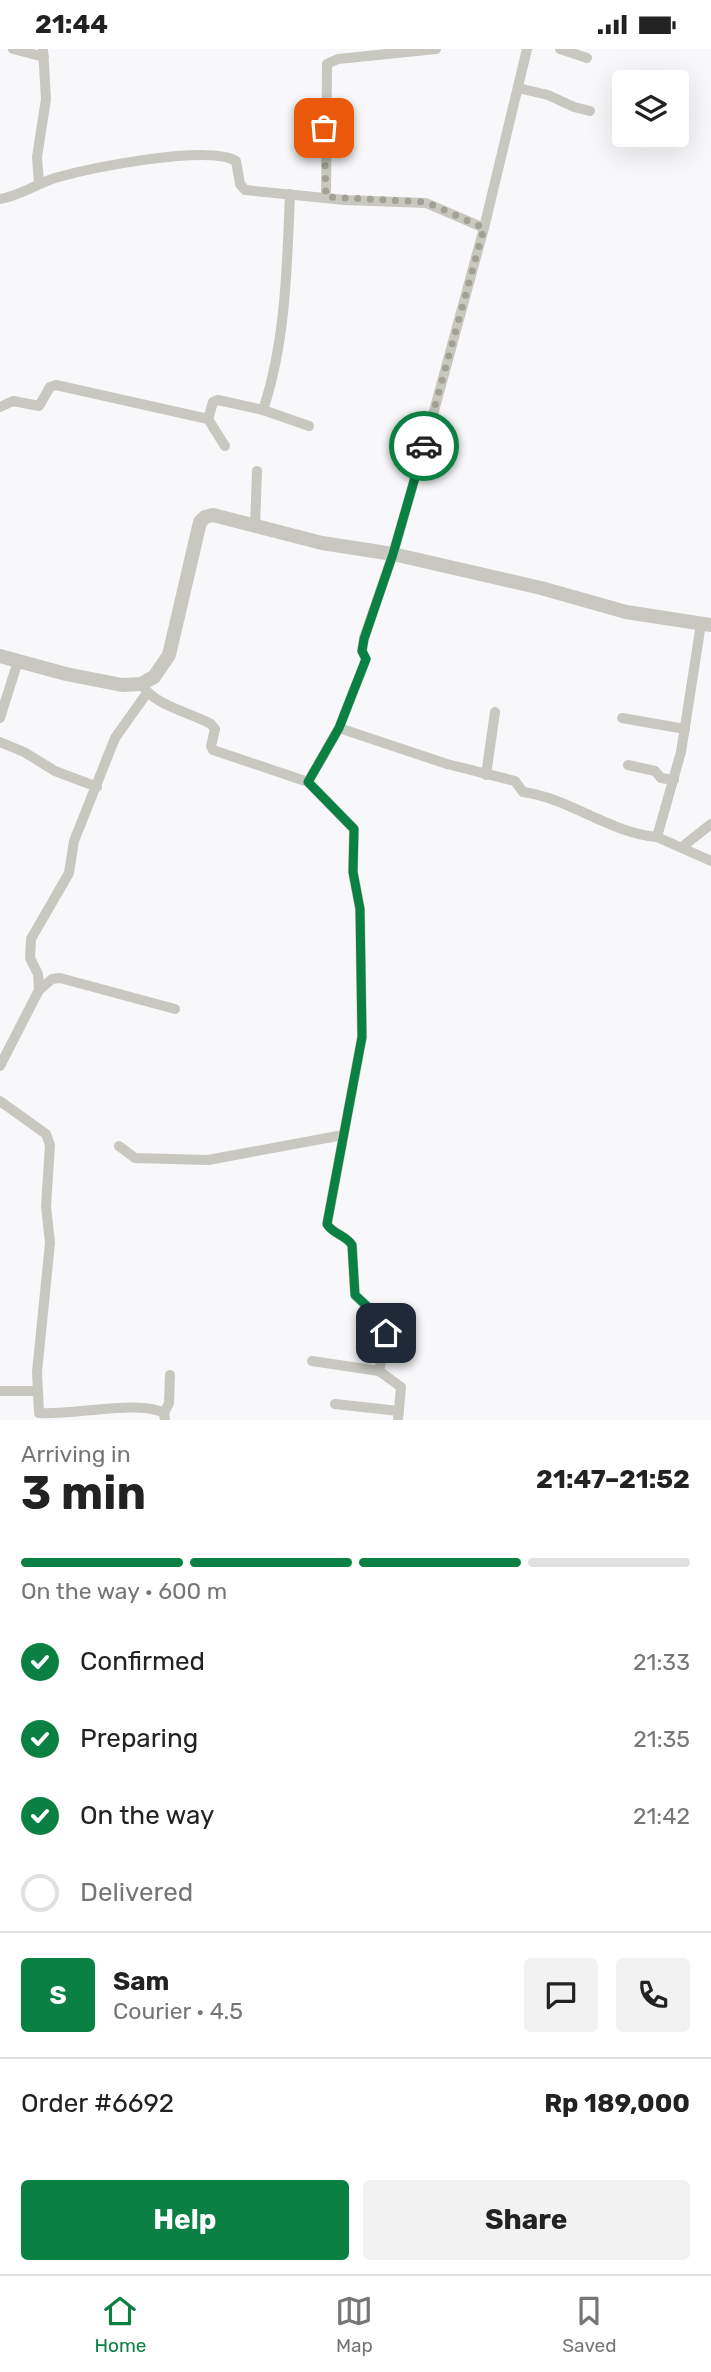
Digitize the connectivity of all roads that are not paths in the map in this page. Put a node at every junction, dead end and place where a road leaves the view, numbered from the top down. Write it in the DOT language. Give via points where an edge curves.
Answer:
graph roads {
  1 [pos="13,49"];
  2 [pos="436,49"];
  3 [pos="527,49"];
  4 [pos="560,49"];
  5 [pos="44,53"];
  6 [pos="587,58"];
  7 [pos="517,88"];
  8 [pos="590,111"];
  9 [pos="39,183"];
  10 [pos="290,194"];
  11 [pos="326,197"];
  12 [pos="0,199"];
  13 [pos="484,228"];
  14 [pos="0,407"];
  15 [pos="264,410"];
  16 [pos="208,419"];
  17 [pos="309,426"];
  18 [pos="225,446"];
  19 [pos="257,471"];
  20 [pos="255,527"];
  21 [pos="393,554"];
  22 [pos="706,625"];
  23 [pos="0,656"];
  24 [pos="18,661"];
  25 [pos="144,689"];
  26 [pos="495,712"];
  27 [pos="622,717"];
  28 [pos="0,718"];
  29 [pos="339,728"];
  30 [pos="684,729"];
  31 [pos="0,742"];
  32 [pos="628,765"];
  33 [pos="486,775"];
  34 [pos="674,780"];
  35 [pos="308,782"];
  36 [pos="97,787"];
  37 [pos="711,824"];
  38 [pos="657,837"];
  39 [pos="681,848"];
  40 [pos="711,861"];
  41 [pos="38,990"];
  42 [pos="175,1009"];
  43 [pos="0,1066"];
  44 [pos="0,1101"];
  45 [pos="343,1135"];
  46 [pos="119,1146"];
  47 [pos="312,1361"];
  48 [pos="379,1371"];
  49 [pos="170,1375"];
  50 [pos="0,1391"];
  51 [pos="37,1391"];
  52 [pos="335,1404"];
  53 [pos="398,1415"];
  54 [pos="38,1417"];
  55 [pos="164,1417"];
  1 -- 5 [label="street"];
  2 -- 11 [label="street" via="327,64"];
  3 -- 7 [label="street"];
  4 -- 6 [label="street"];
  5 -- 9 [label="street" via="46,99 37,157"];
  7 -- 8 [label="street"];
  7 -- 13 [label="street"];
  9 -- 10 [label="street" via="159,156 217,157 236,161 245,190"];
  9 -- 12 [label="street"];
  10 -- 11 [label="street"];
  10 -- 15 [label="street" via="277,360"];
  11 -- 13 [label="street" via="426,202"];
  13 -- 21 [label="street"];
  14 -- 16 [label="street" via="13,401 38,405 56,385"];
  15 -- 16 [label="street" via="215,400"];
  15 -- 17 [label="street"];
  16 -- 18 [label="street"];
  19 -- 20 [label="street"];
  20 -- 21 [label="street"];
  20 -- 25 [label="street" via="220,515 200,522 169,655"];
  21 -- 22 [label="street" via="626,612"];
  21 -- 29 [label="street" via="364,639 366,659"];
  22 -- 30 [label="street"];
  23 -- 24 [label="street"];
  24 -- 25 [label="street"];
  24 -- 28 [label="street"];
  25 -- 35 [label="street" via="211,724 214,750"];
  25 -- 36 [label="street" via="114,738"];
  26 -- 33 [label="street"];
  27 -- 30 [label="street"];
  29 -- 33 [label="street"];
  29 -- 35 [label="street"];
  30 -- 34 [label="street"];
  31 -- 36 [label="street"];
  32 -- 34 [label="street"];
  33 -- 38 [label="street" via="515,781 523,792"];
  34 -- 38 [label="street"];
  35 -- 45 [label="street" via="351,824 355,838 362,1037"];
  36 -- 41 [label="street" via="74,841 69,873 31,939 30,958 38,974"];
  37 -- 39 [label="street"];
  38 -- 39 [label="street"];
  39 -- 40 [label="street"];
  41 -- 42 [label="street" via="60,978"];
  41 -- 43 [label="street"];
  44 -- 51 [label="street" via="46,1134 50,1145 46,1206 50,1243"];
  45 -- 46 [label="street" via="208,1160 135,1158"];
  45 -- 48 [label="street" via="327,1224 352,1245 355,1295 384,1322 386,1342"];
  47 -- 48 [label="street"];
  48 -- 53 [label="street" via="401,1387"];
  49 -- 55 [label="street"];
  50 -- 51 [label="street"];
  51 -- 54 [label="street"];
  52 -- 53 [label="street"];
  54 -- 55 [label="street" via="148,1408"];
}
